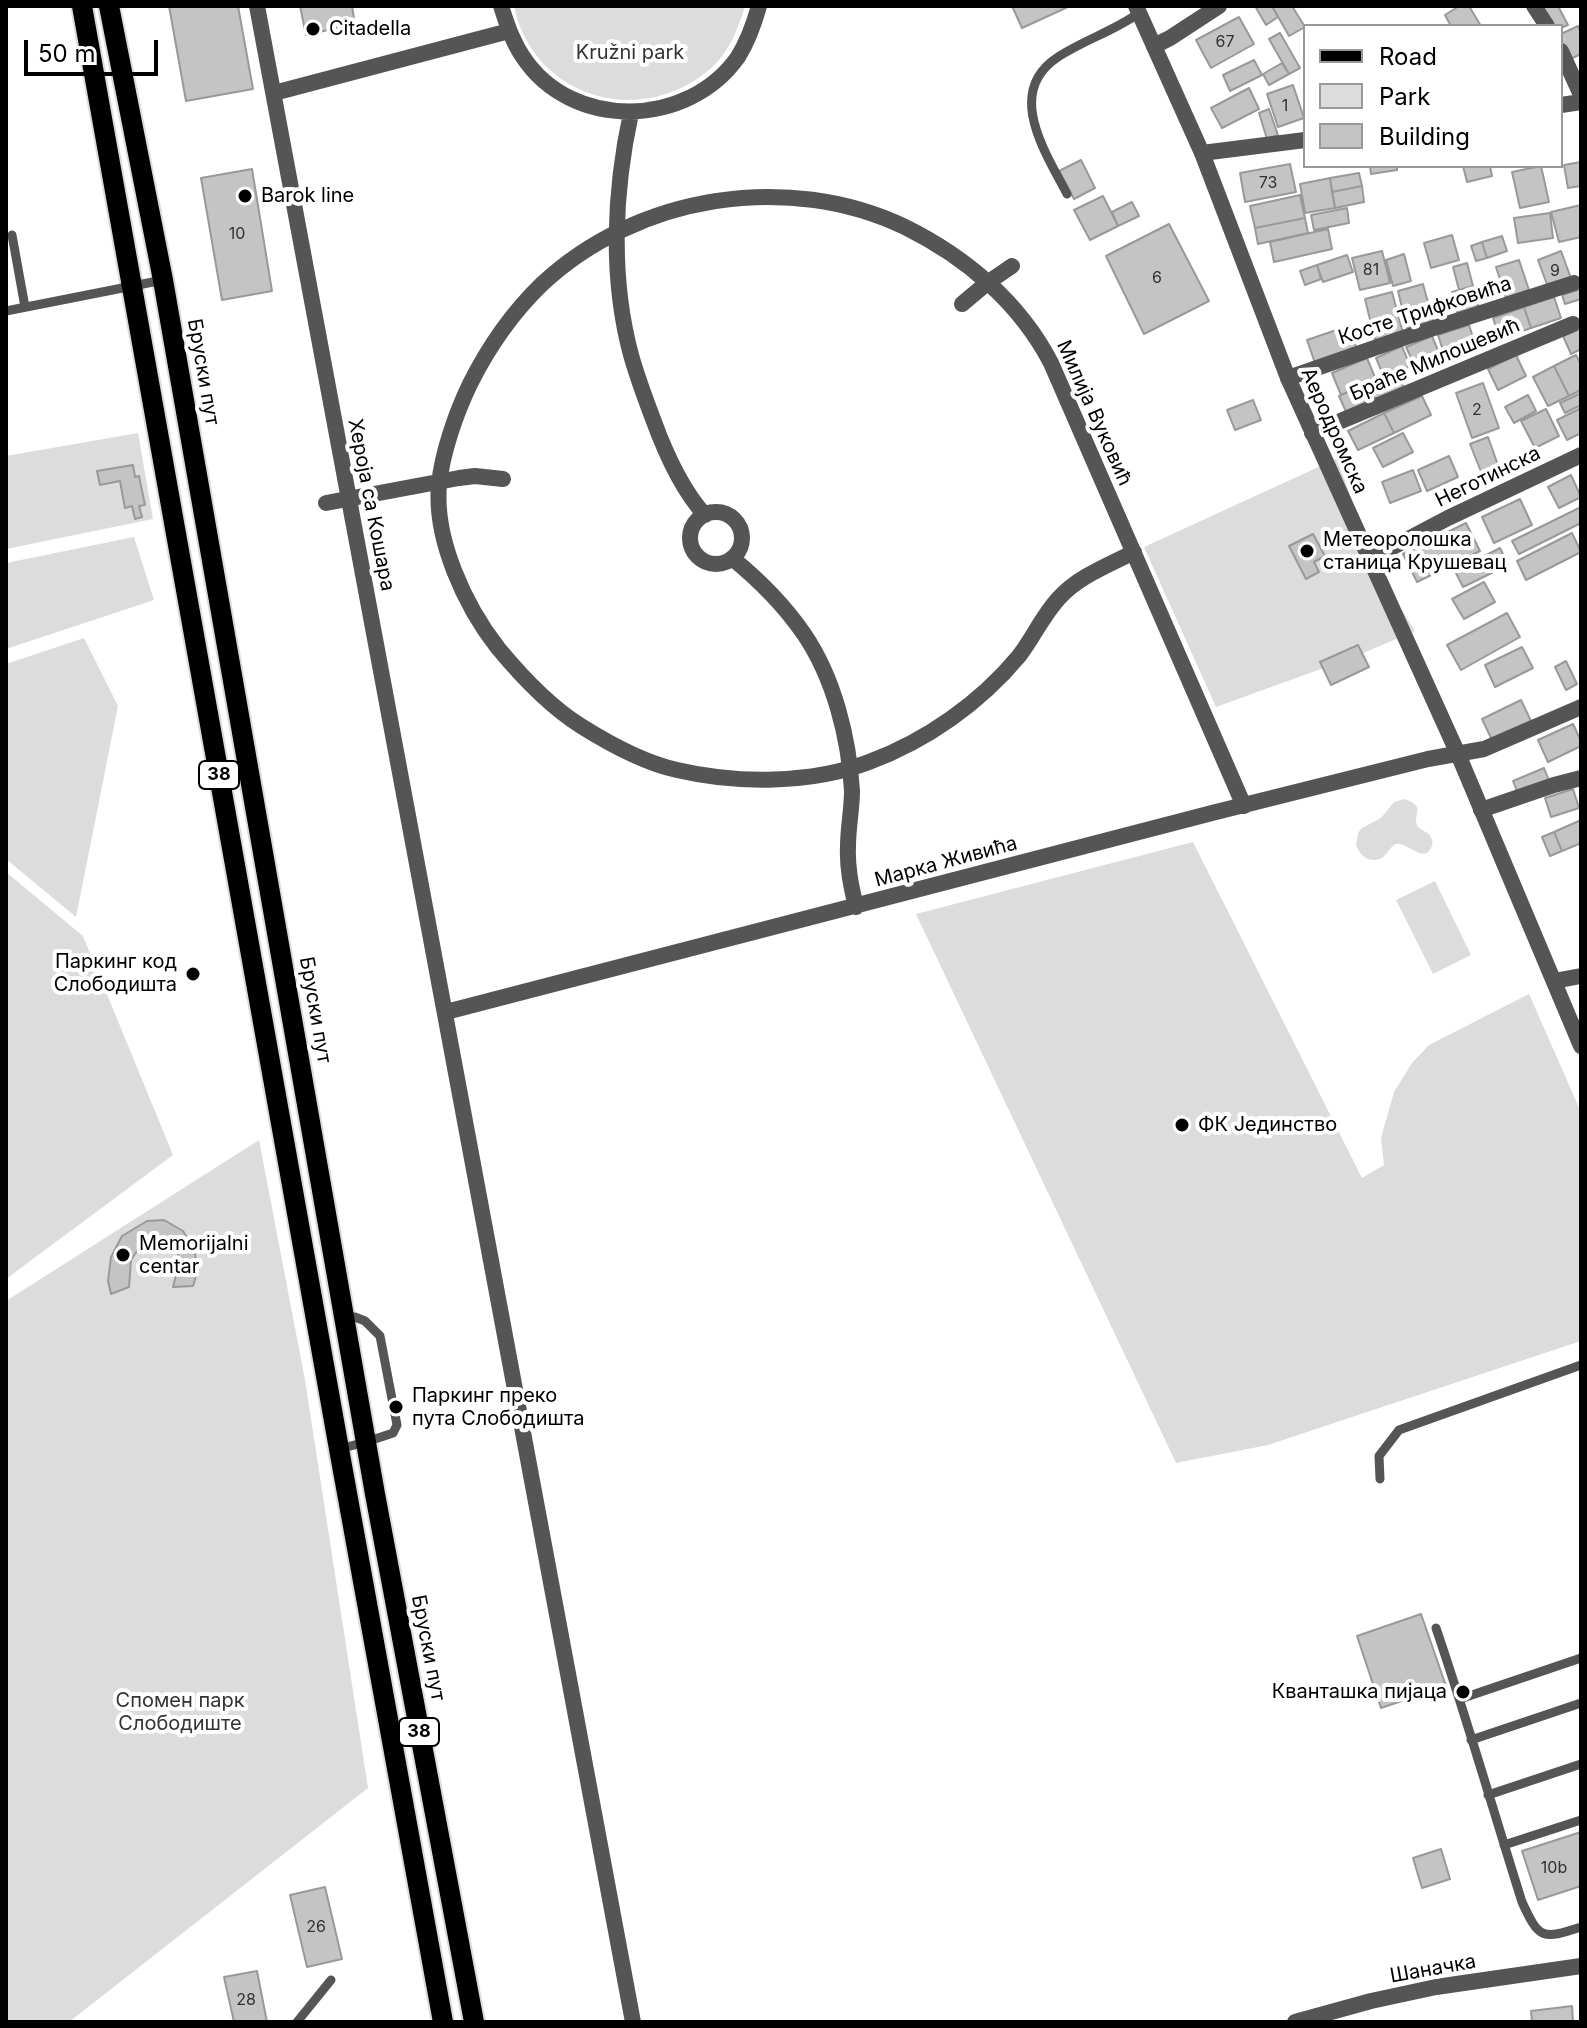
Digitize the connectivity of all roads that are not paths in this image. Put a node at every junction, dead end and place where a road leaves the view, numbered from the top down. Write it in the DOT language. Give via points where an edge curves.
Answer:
graph roads {
  1 [pos="82,6"];
  2 [pos="109,6"];
  3 [pos="257,6"];
  4 [pos="501,6"];
  5 [pos="759,6"];
  6 [pos="1219,6"];
  7 [pos="1534,6"];
  8 [pos="1138,10"];
  9 [pos="1546,24"];
  10 [pos="509,31"];
  11 [pos="1154,46"];
  12 [pos="1563,55"];
  13 [pos="274,93"];
  14 [pos="1581,95"];
  15 [pos="631,113"];
  16 [pos="1303,140"];
  17 [pos="1202,153"];
  18 [pos="1067,194"];
  19 [pos="618,232"];
  20 [pos="12,235"];
  21 [pos="1012,266"];
  22 [pos="163,280"];
  23 [pos="987,283"];
  24 [pos="1574,283"];
  25 [pos="132,286"];
  26 [pos="962,304"];
  27 [pos="25,307"];
  28 [pos="6,311"];
  29 [pos="1573,324"];
  30 [pos="1288,378"];
  31 [pos="1312,433"];
  32 [pos="1581,455"];
  33 [pos="503,479"];
  34 [pos="439,482"];
  35 [pos="350,499"];
  36 [pos="326,503"];
  37 [pos="705,515"];
  38 [pos="1134,552"];
  39 [pos="732,558"];
  40 [pos="1370,559"];
  41 [pos="1581,707"];
  42 [pos="1458,754"];
  43 [pos="850,769"];
  44 [pos="1581,778"];
  45 [pos="1244,806"];
  46 [pos="1481,810"];
  47 [pos="856,907"];
  48 [pos="1581,976"];
  49 [pos="1554,981"];
  50 [pos="446,1012"];
  51 [pos="1580,1043"];
  52 [pos="345,1318"];
  53 [pos="1581,1365"];
  54 [pos="366,1442"];
  55 [pos="339,1449"];
  56 [pos="1380,1479"];
  57 [pos="1436,1628"];
  58 [pos="1581,1658"];
  59 [pos="1460,1699"];
  60 [pos="1581,1703"];
  61 [pos="1471,1740"];
  62 [pos="1581,1764"];
  63 [pos="1488,1795"];
  64 [pos="1581,1820"];
  65 [pos="1504,1845"];
  66 [pos="1581,1927"];
  67 [pos="1581,1966"];
  68 [pos="331,1980"];
  69 [pos="297,2022"];
  70 [pos="443,2022"];
  71 [pos="474,2022"];
  72 [pos="633,2022"];
  73 [pos="1295,2022"];
  1 -- 25 [label="main road, 38"];
  2 -- 22 [label="main road, Бруски пут / 38"];
  3 -- 13 [label="street, Хероја са Кошара"];
  4 -- 10 [label="street"];
  5 -- 15 [label="street" via="738,57 717,80 691,98"];
  6 -- 11 [label="street"];
  7 -- 9 [label="street"];
  8 -- 11 [label="street, Аеродромска"];
  8 -- 18 [label="lane" via="1122,25 1053,60 1033,92 1034,130"];
  10 -- 13 [label="street"];
  10 -- 15 [label="street" via="534,70 571,99"];
  11 -- 17 [label="street, Аеродромска"];
  12 -- 14 [label="street"];
  13 -- 35 [label="street, Хероја са Кошара"];
  15 -- 19 [label="street" via="620,171"];
  16 -- 17 [label="street"];
  17 -- 30 [label="street, Аеродромска"];
  19 -- 23 [label="street, Милија Вуковић" via="695,204 730,199 835,203 927,238"];
  19 -- 34 [label="street, Милија Вуковић" via="542,285 506,326 458,408"];
  19 -- 37 [label="street" via="631,354 661,441 692,501"];
  20 -- 27 [label="lane"];
  21 -- 23 [label="street"];
  22 -- 25 [label="lane"];
  22 -- 52 [label="main road, Бруски пут / 38"];
  23 -- 26 [label="street"];
  23 -- 38 [label="street, Милија Вуковић" via="1039,340"];
  24 -- 30 [label="street, Косте Трифковића"];
  25 -- 27 [label="lane"];
  25 -- 55 [label="main road, 38"];
  27 -- 28 [label="lane"];
  29 -- 31 [label="street, Браће Милошевић"];
  30 -- 31 [label="street, Аеродромска"];
  31 -- 40 [label="street, Аеродромска"];
  32 -- 40 [label="street, Неготинска"];
  33 -- 34 [label="street" via="475,476"];
  34 -- 35 [label="street"];
  34 -- 43 [label="street, Милија Вуковић" via="449,556 468,603 514,669 561,714 608,743 673,769 763,780"];
  35 -- 36 [label="street"];
  35 -- 50 [label="street, Хероја са Кошара"];
  37 -- 39 [label="street" via="721,513 735,521 741,544"];
  37 -- 39 [label="street" via="692,527 694,553 708,563"];
  38 -- 43 [label="street, Милија Вуковић" via="1079,580 1058,598 1021,654 952,718 908,745"];
  38 -- 45 [label="street, Милија Вуковић"];
  39 -- 43 [label="street" via="759,580 806,636 835,699"];
  40 -- 42 [label="street, Аеродромска"];
  41 -- 42 [label="street, Марка Живића" via="1484,749"];
  42 -- 45 [label="street, Марка Живића"];
  42 -- 46 [label="street, Аеродромска"];
  43 -- 47 [label="street" via="849,881"];
  44 -- 46 [label="street"];
  45 -- 47 [label="street, Марка Живића"];
  46 -- 49 [label="street, Аеродромска"];
  47 -- 50 [label="street, Марка Живића"];
  48 -- 49 [label="street"];
  49 -- 51 [label="street, Аеродромска"];
  50 -- 72 [label="street, Хероја са Кошара"];
  52 -- 54 [label="main road, Бруски пут / 38"];
  52 -- 54 [label="lane" via="365,1321 380,1336 397,1425 393,1433"];
  53 -- 56 [label="lane" via="1399,1430 1379,1456"];
  54 -- 55 [label="lane"];
  54 -- 71 [label="main road, Бруски пут / 38"];
  55 -- 70 [label="main road, 38"];
  57 -- 59 [label="lane"];
  58 -- 59 [label="lane"];
  59 -- 61 [label="lane"];
  60 -- 61 [label="lane"];
  61 -- 63 [label="lane"];
  62 -- 63 [label="lane"];
  63 -- 65 [label="lane"];
  64 -- 65 [label="lane"];
  65 -- 66 [label="lane" via="1534,1926 1556,1935"];
  67 -- 73 [label="street, Шаначка" via="1436,1987"];
  68 -- 69 [label="lane"];
}
